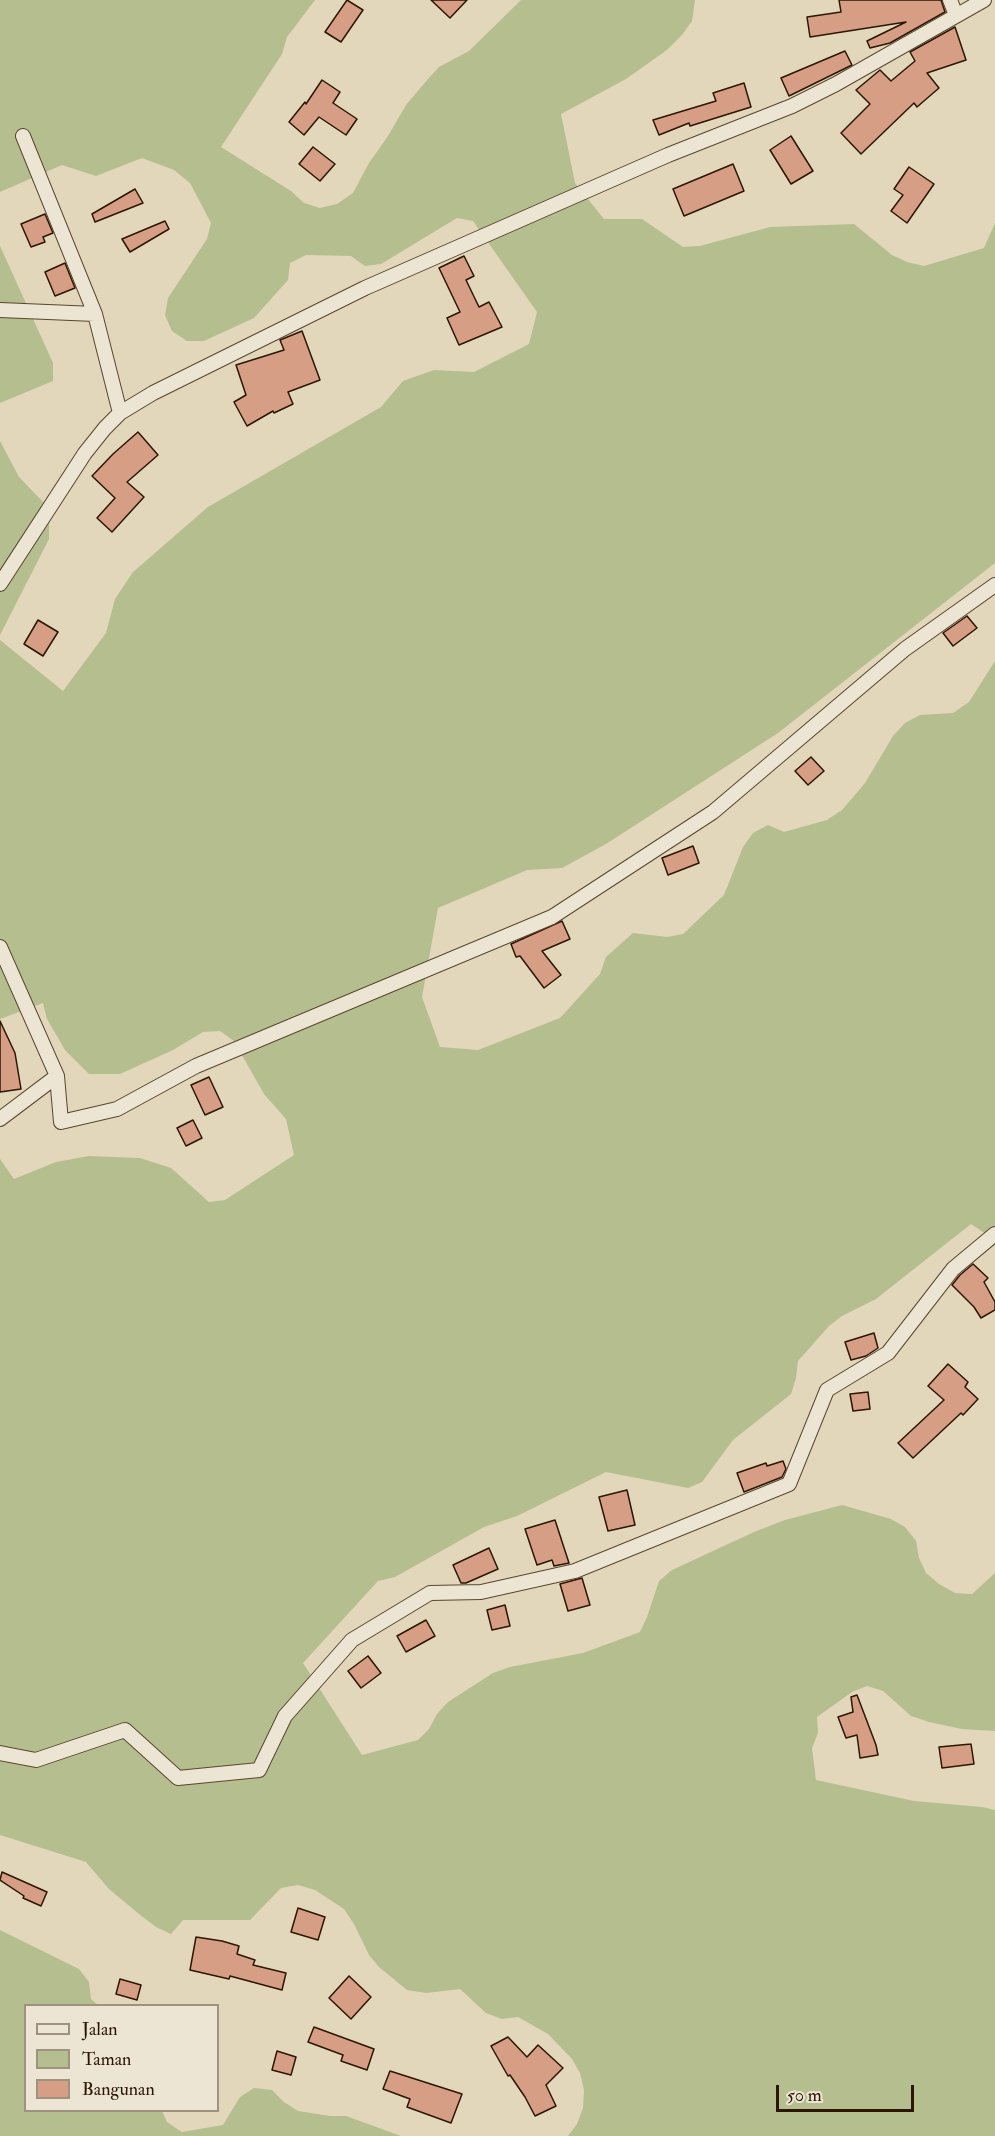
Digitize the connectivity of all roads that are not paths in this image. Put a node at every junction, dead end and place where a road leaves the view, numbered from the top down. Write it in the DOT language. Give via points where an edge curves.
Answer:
graph roads {
  1 [pos="950,0"];
  2 [pos="984,0"];
  3 [pos="956,15"];
  4 [pos="23,136"];
  5 [pos="0,310"];
  6 [pos="95,314"];
  7 [pos="120,413"];
  8 [pos="0,584"];
  9 [pos="995,585"];
  10 [pos="0,947"];
  11 [pos="57,1076"];
  12 [pos="0,1119"];
  13 [pos="995,1234"];
  14 [pos="0,1753"];
  1 -- 3 [label="street"];
  2 -- 3 [label="street"];
  3 -- 7 [label="street" via="792,106 658,159 365,288"];
  4 -- 6 [label="street"];
  5 -- 6 [label="street"];
  6 -- 7 [label="street"];
  7 -- 8 [label="street" via="85,453"];
  9 -- 11 [label="street" via="905,649 713,812 552,917 196,1066 117,1109 61,1122"];
  10 -- 11 [label="street"];
  11 -- 12 [label="street"];
  13 -- 14 [label="street" via="953,1269 888,1353 827,1390 789,1484 574,1571 481,1592 430,1593 352,1640 285,1716 259,1770 178,1778 125,1730 36,1760"];
}
